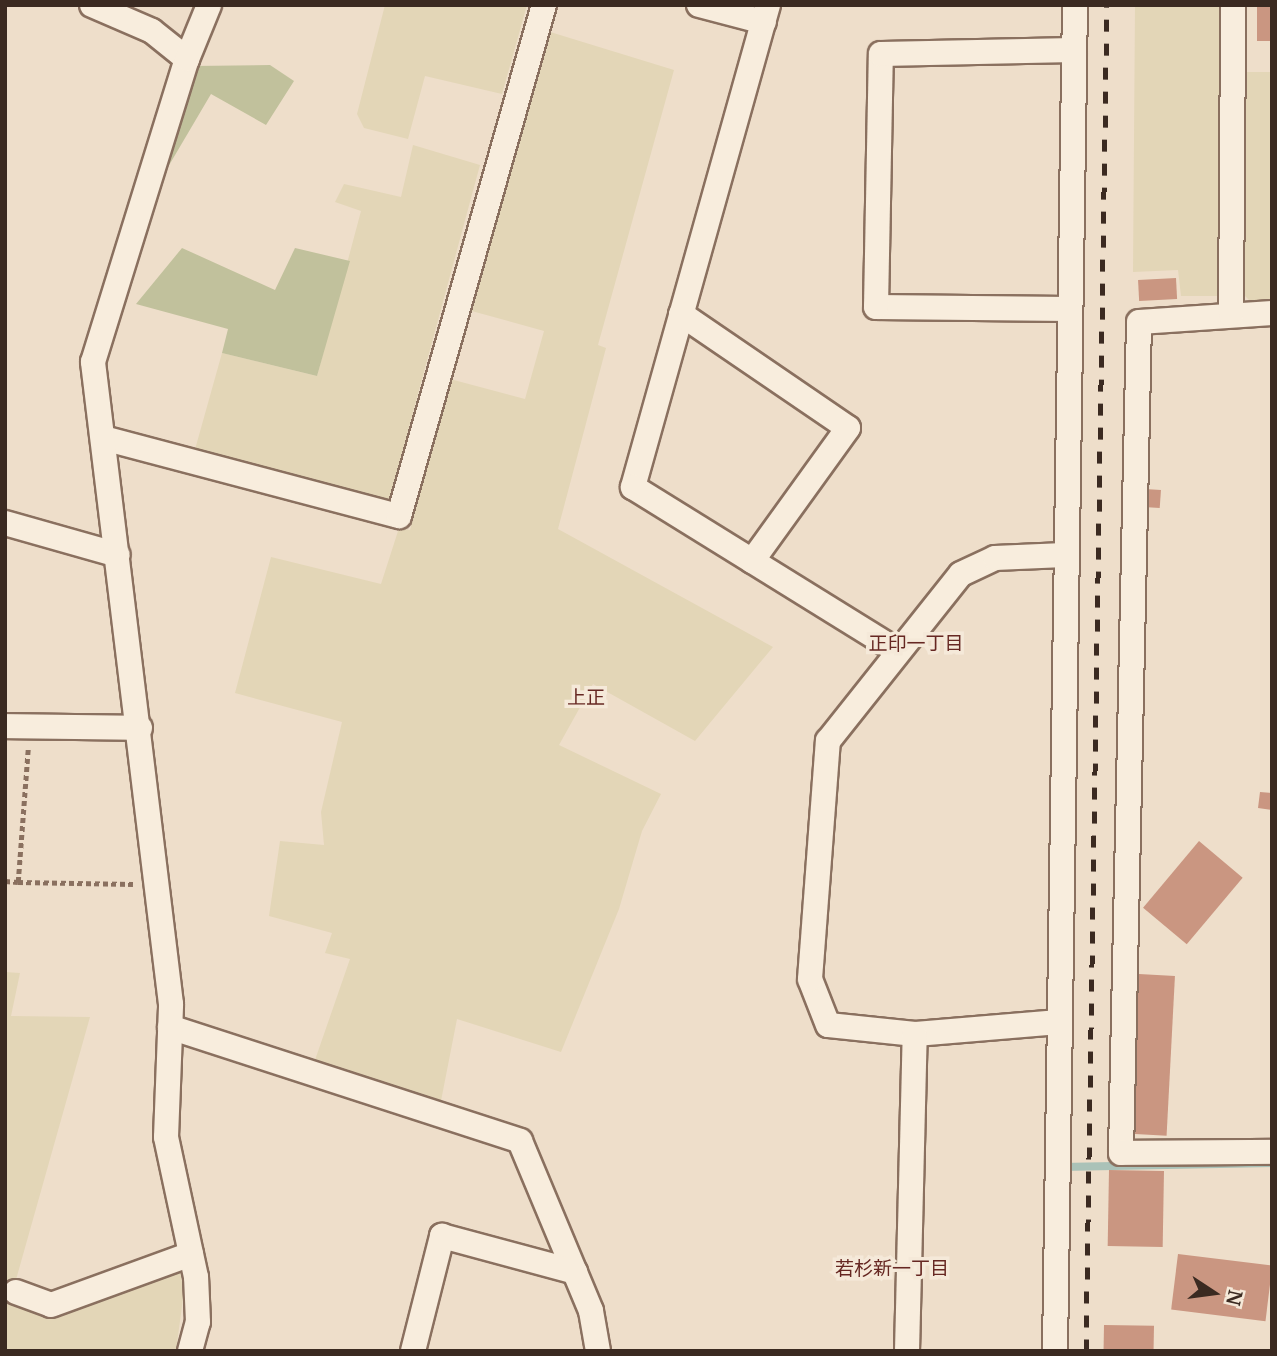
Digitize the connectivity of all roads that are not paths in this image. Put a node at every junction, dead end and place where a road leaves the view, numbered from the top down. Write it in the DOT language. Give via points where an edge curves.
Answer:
graph roads {
  1 [pos="92,5"];
  2 [pos="209,5"];
  3 [pos="544,5"];
  4 [pos="699,5"];
  5 [pos="1075,5"];
  6 [pos="1233,5"];
  7 [pos="121,11"];
  8 [pos="766,14"];
  9 [pos="1074,50"];
  10 [pos="187,59"];
  11 [pos="1069,309"];
  12 [pos="1272,313"];
  13 [pos="681,314"];
  14 [pos="1231,314"];
  15 [pos="103,438"];
  16 [pos="5,523"];
  17 [pos="118,555"];
  18 [pos="1064,555"];
  19 [pos="752,561"];
  20 [pos="896,650"];
  21 [pos="17,726"];
  22 [pos="140,728"];
  23 [pos="1059,1022"];
  24 [pos="170,1027"];
  25 [pos="915,1034"];
  26 [pos="1272,1152"];
  27 [pos="191,1254"];
  28 [pos="575,1272"];
  29 [pos="16,1292"];
  30 [pos="190,1351"];
  31 [pos="413,1351"];
  32 [pos="598,1351"];
  33 [pos="907,1351"];
  34 [pos="1055,1351"];
  1 -- 7 [label="street"];
  2 -- 10 [label="street"];
  3 -- 15 [label="street" via="399,516"];
  4 -- 8 [label="street"];
  5 -- 9 [label="street"];
  6 -- 14 [label="street"];
  7 -- 10 [label="street"];
  8 -- 13 [label="street"];
  9 -- 11 [label="street"];
  9 -- 11 [label="street" via="881,54 876,307"];
  10 -- 15 [label="street" via="93,362"];
  11 -- 18 [label="street"];
  12 -- 14 [label="street"];
  13 -- 19 [label="street" via="633,487"];
  13 -- 19 [label="street" via="848,428"];
  14 -- 26 [label="street" via="1139,322 1121,1153"];
  15 -- 17 [label="street"];
  16 -- 17 [label="street"];
  17 -- 22 [label="street"];
  18 -- 20 [label="street" via="995,558 961,574"];
  18 -- 23 [label="street"];
  19 -- 20 [label="street"];
  20 -- 25 [label="street" via="828,741 810,979 828,1026"];
  21 -- 22 [label="street"];
  22 -- 24 [label="street"];
  23 -- 25 [label="street"];
  23 -- 34 [label="street"];
  24 -- 27 [label="street" via="166,1137"];
  24 -- 28 [label="street" via="520,1141"];
  25 -- 33 [label="street"];
  27 -- 29 [label="street" via="51,1305"];
  27 -- 30 [label="street" via="198,1322"];
  28 -- 31 [label="street" via="442,1236"];
  28 -- 32 [label="street" via="591,1311"];
}
